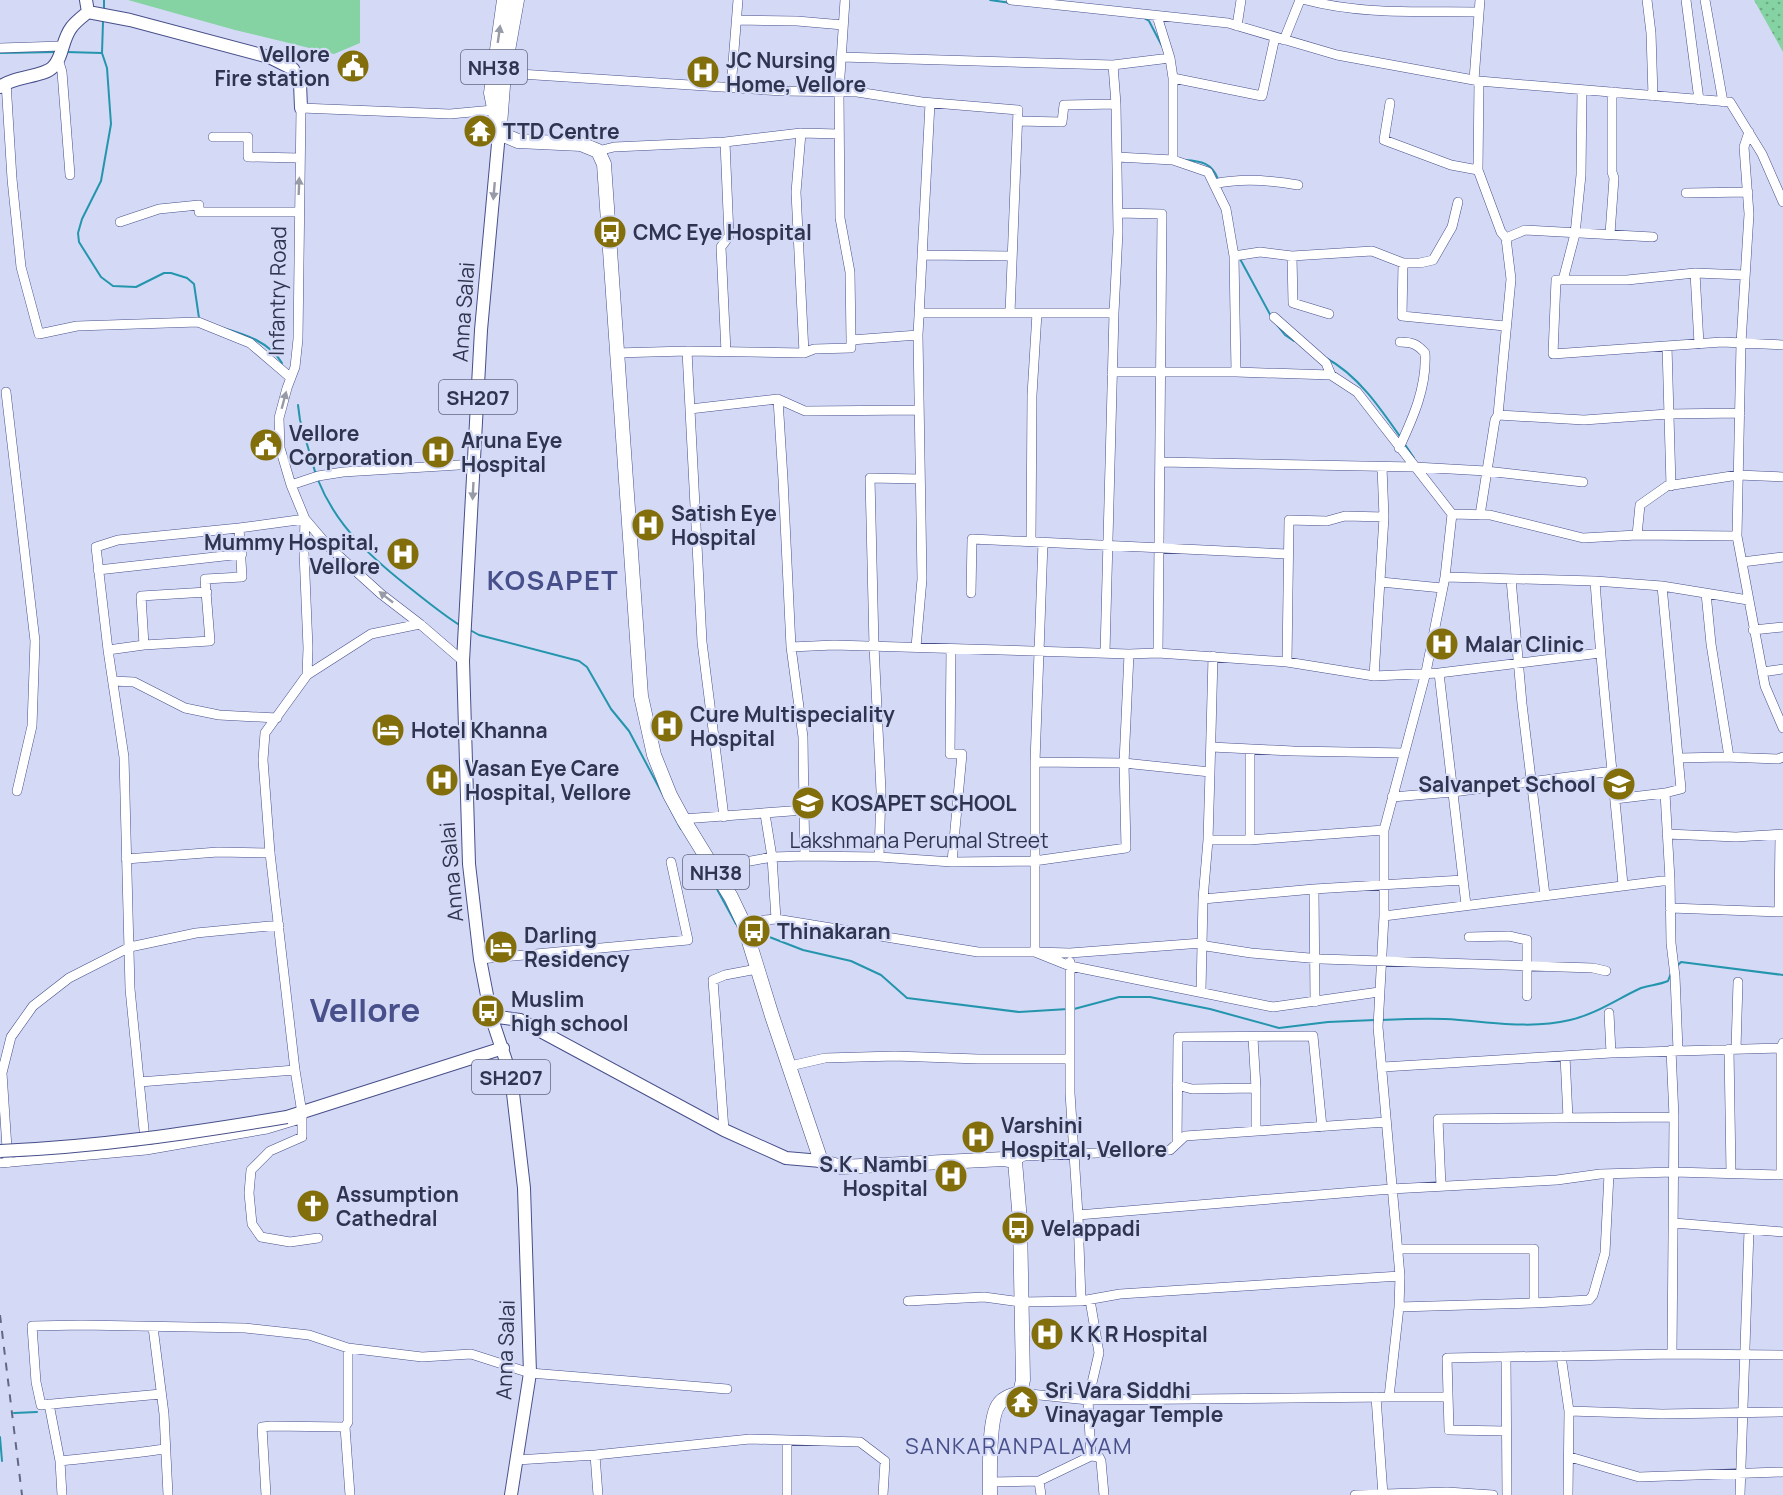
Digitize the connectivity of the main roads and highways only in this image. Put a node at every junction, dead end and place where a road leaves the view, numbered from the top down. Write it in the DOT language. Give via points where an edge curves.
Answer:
graph roads {
  1 [pos="504,0"];
  2 [pos="517,0"];
  3 [pos="87,6"];
  4 [pos="3,85"];
  5 [pos="301,108"];
  6 [pos="499,133"];
  7 [pos="491,1016"];
  8 [pos="503,1048"];
  9 [pos="0,1151"];
  10 [pos="821,1161"];
  11 [pos="990,1488"];
  12 [pos="512,1495"];
  6 -- 1 [label="highway, Anna Salai / NH38, one-way" via="490,93"];
  2 -- 6 [label="highway, Anna Salai / NH38" via="504,73"];
  3 -- 4 [label="main road" via="51,69"];
  3 -- 5 [label="main road, Infantry Road" via="269,57 293,69 300,83"];
  6 -- 7 [label="main road, Anna Salai / SH207, one-way" via="481,330 463,662 469,864"];
  6 -- 10 [label="highway, NH38" via="518,141 581,144 598,150 604,164 641,696 654,755 670,795 743,922"];
  7 -- 8 [label="main road, Anna Salai / SH207"];
  7 -- 10 [label="main road" via="520,1020 724,1130 786,1158"];
  8 -- 9 [label="main road, bridge" via="287,1118 99,1145"];
  8 -- 12 [label="main road, Anna Salai / SH207" via="511,1076 524,1188 530,1373"];
  10 -- 11 [label="highway" via="840,1167 1015,1161 1023,1380 1020,1393 998,1404 991,1428"];
}
